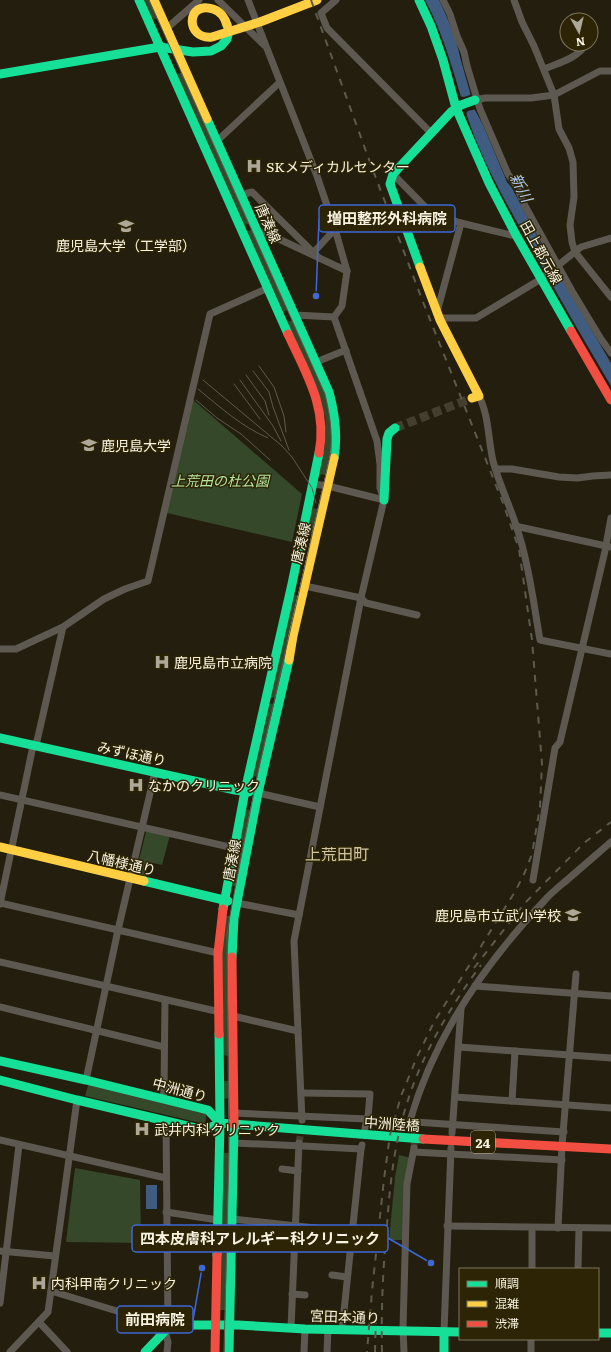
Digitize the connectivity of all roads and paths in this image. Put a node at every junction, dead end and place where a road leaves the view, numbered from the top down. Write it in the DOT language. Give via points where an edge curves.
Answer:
graph roads {
  1 [pos="139,0"];
  2 [pos="154,0"];
  3 [pos="199,0"];
  4 [pos="218,0"];
  5 [pos="248,0"];
  6 [pos="317,0"];
  7 [pos="336,0"];
  8 [pos="419,0"];
  9 [pos="443,0"];
  10 [pos="514,0"];
  11 [pos="167,28"];
  12 [pos="160,47"];
  13 [pos="266,47"];
  14 [pos="177,51"];
  15 [pos="579,52"];
  16 [pos="544,69"];
  17 [pos="611,71"];
  18 [pos="0,74"];
  19 [pos="279,82"];
  20 [pos="554,95"];
  21 [pos="476,100"];
  22 [pos="459,107"];
  23 [pos="431,134"];
  24 [pos="217,141"];
  25 [pos="393,174"];
  26 [pos="241,195"];
  27 [pos="461,223"];
  28 [pos="335,228"];
  29 [pos="258,233"];
  30 [pos="516,235"];
  31 [pos="611,238"];
  32 [pos="575,252"];
  33 [pos="313,253"];
  34 [pos="319,258"];
  35 [pos="558,266"];
  36 [pos="347,271"];
  37 [pos="543,278"];
  38 [pos="268,288"];
  39 [pos="611,297"];
  40 [pos="295,315"];
  41 [pos="438,315"];
  42 [pos="334,317"];
  43 [pos="346,350"];
  44 [pos="611,353"];
  45 [pos="316,362"];
  46 [pos="475,397"];
  47 [pos="611,400"];
  48 [pos="394,428"];
  49 [pos="496,469"];
  50 [pos="611,475"];
  51 [pos="313,484"];
  52 [pos="328,486"];
  53 [pos="384,500"];
  54 [pos="611,518"];
  55 [pos="515,526"];
  56 [pos="608,546"];
  57 [pos="305,586"];
  58 [pos="361,598"];
  59 [pos="417,615"];
  60 [pos="62,627"];
  61 [pos="582,648"];
  62 [pos="0,649"];
  63 [pos="611,654"];
  64 [pos="0,738"];
  65 [pos="33,746"];
  66 [pos="155,772"];
  67 [pos="245,791"];
  68 [pos="258,793"];
  69 [pos="0,794"];
  70 [pos="22,800"];
  71 [pos="320,807"];
  72 [pos="143,827"];
  73 [pos="611,842"];
  74 [pos="0,847"];
  75 [pos="234,848"];
  76 [pos="12,850"];
  77 [pos="131,878"];
  78 [pos="532,880"];
  79 [pos="224,900"];
  80 [pos="237,902"];
  81 [pos="0,904"];
  82 [pos="299,915"];
  83 [pos="118,930"];
  84 [pos="218,954"];
  85 [pos="0,962"];
  86 [pos="576,974"];
  87 [pos="107,986"];
  88 [pos="474,986"];
  89 [pos="575,994"];
  90 [pos="611,996"];
  91 [pos="164,1000"];
  92 [pos="0,1007"];
  93 [pos="461,1008"];
  94 [pos="220,1012"];
  95 [pos="233,1016"];
  96 [pos="98,1030"];
  97 [pos="298,1031"];
  98 [pos="164,1047"];
  99 [pos="459,1047"];
  100 [pos="516,1051"];
  101 [pos="570,1055"];
  102 [pos="611,1058"];
  103 [pos="0,1061"];
  104 [pos="0,1080"];
  105 [pos="86,1080"];
  106 [pos="302,1093"];
  107 [pos="455,1097"];
  108 [pos="162,1099"];
  109 [pos="77,1100"];
  110 [pos="512,1101"];
  111 [pos="566,1105"];
  112 [pos="611,1108"];
  113 [pos="234,1113"];
  114 [pos="302,1118"];
  115 [pos="367,1119"];
  116 [pos="166,1122"];
  117 [pos="415,1122"];
  118 [pos="220,1124"];
  119 [pos="452,1124"];
  120 [pos="234,1125"];
  121 [pos="365,1128"];
  122 [pos="415,1131"];
  123 [pos="564,1132"];
  124 [pos="452,1133"];
  125 [pos="0,1140"];
  126 [pos="234,1143"];
  127 [pos="299,1144"];
  128 [pos="19,1145"];
  129 [pos="562,1146"];
  130 [pos="611,1149"];
  131 [pos="451,1151"];
  132 [pos="69,1156"];
  133 [pos="562,1160"];
  134 [pos="282,1169"];
  135 [pos="298,1171"];
  136 [pos="166,1178"];
  137 [pos="166,1212"];
  138 [pos="232,1219"];
  139 [pos="218,1220"];
  140 [pos="295,1226"];
  141 [pos="447,1226"];
  142 [pos="532,1228"];
  143 [pos="558,1228"];
  144 [pos="579,1228"];
  145 [pos="611,1228"];
  146 [pos="352,1232"];
  147 [pos="3,1252"];
  148 [pos="55,1256"];
  149 [pos="532,1268"];
  150 [pos="578,1268"];
  151 [pos="332,1275"];
  152 [pos="347,1277"];
  153 [pos="51,1290"];
  154 [pos="292,1294"];
  155 [pos="305,1295"];
  156 [pos="0,1303"];
  157 [pos="39,1322"];
  158 [pos="216,1324"];
  159 [pos="229,1324"];
  160 [pos="167,1328"];
  161 [pos="290,1328"];
  162 [pos="305,1329"];
  163 [pos="328,1329"];
  164 [pos="342,1330"];
  165 [pos="403,1331"];
  166 [pos="444,1332"];
  167 [pos="459,1332"];
  168 [pos="599,1333"];
  169 [pos="611,1333"];
  170 [pos="531,1340"];
  171 [pos="10,1352"];
  172 [pos="67,1352"];
  173 [pos="145,1352"];
  174 [pos="167,1352"];
  175 [pos="215,1352"];
  176 [pos="229,1352"];
  177 [pos="304,1352"];
  178 [pos="327,1352"];
  179 [pos="404,1352"];
  180 [pos="444,1352"];
  181 [pos="531,1352"];
  1 -- 12 [label="street, 唐湊線"];
  2 -- 11 [label="street, 唐湊線"];
  3 -- 11 [label="street"];
  4 -- 13 [label="street"];
  5 -- 13 [label="street"];
  6 -- 14 [label="street" via="215,36 209,38 202,37 193,26 192,16 195,10 205,5 215,6 225,14 229,24 229,29 226,40 211,51"];
  7 -- 23 [label="street" via="321,13 327,28"];
  8 -- 22 [label="street, 田上郡元線" via="431,26"];
  9 -- 21 [label="street" via="464,52"];
  10 -- 16 [label="street"];
  11 -- 14 [label="street, 唐湊線"];
  12 -- 14 [label="street"];
  12 -- 18 [label="street"];
  12 -- 38 [label="street, 唐湊線"];
  13 -- 19 [label="street"];
  14 -- 24 [label="street, 唐湊線"];
  15 -- 16 [label="street"];
  16 -- 20 [label="street"];
  17 -- 20 [label="street" via="600,71"];
  19 -- 24 [label="street"];
  19 -- 28 [label="street"];
  20 -- 21 [label="street"];
  20 -- 32 [label="street" via="559,129 573,162 574,197 570,225"];
  21 -- 22 [label="street"];
  21 -- 35 [label="street" via="508,174"];
  22 -- 23 [label="street"];
  22 -- 30 [label="street, 田上郡元線" via="489,184"];
  23 -- 25 [label="street"];
  24 -- 26 [label="street, 唐湊線"];
  25 -- 27 [label="street" via="431,213"];
  25 -- 41 [label="street" via="390,184"];
  26 -- 29 [label="street, 唐湊線"];
  26 -- 33 [label="street" via="252,192"];
  27 -- 30 [label="street"];
  27 -- 41 [label="street"];
  28 -- 33 [label="street"];
  28 -- 36 [label="street"];
  29 -- 34 [label="street" via="266,233"];
  29 -- 40 [label="street, 唐湊線"];
  30 -- 37 [label="street, 田上郡元線"];
  31 -- 32 [label="street" via="581,247"];
  32 -- 35 [label="street"];
  32 -- 39 [label="street"];
  33 -- 34 [label="street"];
  34 -- 36 [label="street"];
  35 -- 37 [label="street"];
  35 -- 44 [label="street"];
  36 -- 42 [label="street" via="342,306"];
  37 -- 41 [label="street" via="476,318"];
  37 -- 47 [label="street, 田上郡元線"];
  38 -- 51 [label="street, 唐湊線" via="316,396 321,416 321,444"];
  38 -- 60 [label="street" via="210,314 148,581 125,588 104,599"];
  40 -- 42 [label="street"];
  40 -- 45 [label="street, 唐湊線"];
  41 -- 46 [label="street"];
  42 -- 43 [label="street"];
  43 -- 45 [label="street"];
  43 -- 53 [label="street" via="377,441 380,488"];
  45 -- 52 [label="street, 唐湊線" via="329,392 336,428 336,443"];
  46 -- 49 [label="street" via="483,404"];
  48 -- 53 [label="street" via="387,439"];
  49 -- 50 [label="street" via="516,469 577,478"];
  49 -- 55 [label="street"];
  51 -- 52 [label="street"];
  51 -- 67 [label="street, 唐湊線"];
  52 -- 53 [label="street"];
  52 -- 57 [label="street, 唐湊線"];
  53 -- 58 [label="street"];
  54 -- 56 [label="street"];
  55 -- 56 [label="street"];
  55 -- 61 [label="street" via="525,555 540,640"];
  56 -- 61 [label="street"];
  57 -- 58 [label="street"];
  57 -- 68 [label="street, 唐湊線"];
  58 -- 59 [label="street" via="366,603"];
  58 -- 71 [label="street"];
  60 -- 62 [label="street" via="16,649"];
  60 -- 65 [label="street" via="37,740"];
  61 -- 63 [label="street"];
  61 -- 78 [label="street" via="560,742 556,748"];
  64 -- 65 [label="street, みずほ通り"];
  65 -- 66 [label="street, みずほ通り"];
  65 -- 70 [label="street"];
  66 -- 67 [label="street, みずほ通り"];
  66 -- 72 [label="street"];
  67 -- 68 [label="street, みずほ通り"];
  67 -- 75 [label="street, 唐湊線"];
  68 -- 71 [label="street"];
  68 -- 80 [label="street, 唐湊線"];
  69 -- 70 [label="street"];
  70 -- 72 [label="street"];
  70 -- 76 [label="street"];
  71 -- 82 [label="street"];
  72 -- 75 [label="street"];
  72 -- 77 [label="street"];
  73 -- 88 [label="street" via="545,899"];
  74 -- 76 [label="street, 八幡様通り"];
  75 -- 79 [label="street, 唐湊線"];
  76 -- 77 [label="street, 八幡様通り"];
  76 -- 81 [label="street"];
  77 -- 79 [label="street, 八幡様通り"];
  77 -- 83 [label="street"];
  79 -- 80 [label="street, 八幡様通り"];
  79 -- 84 [label="street, 唐湊線"];
  80 -- 82 [label="street"];
  80 -- 95 [label="street, 唐湊線" via="232,945"];
  81 -- 83 [label="street"];
  82 -- 97 [label="street" via="294,941"];
  83 -- 84 [label="street"];
  83 -- 87 [label="street"];
  84 -- 94 [label="street, 唐湊線"];
  85 -- 87 [label="street"];
  86 -- 89 [label="street"];
  87 -- 91 [label="street"];
  87 -- 96 [label="street"];
  88 -- 89 [label="street"];
  88 -- 93 [label="street"];
  89 -- 90 [label="street"];
  89 -- 101 [label="street"];
  91 -- 94 [label="street"];
  91 -- 98 [label="street"];
  92 -- 96 [label="street"];
  93 -- 99 [label="street"];
  93 -- 117 [label="street" via="424,1078 410,1121"];
  94 -- 118 [label="street, 唐湊線"];
  95 -- 97 [label="street"];
  95 -- 113 [label="street, 唐湊線"];
  96 -- 98 [label="street"];
  96 -- 105 [label="street"];
  97 -- 106 [label="street"];
  98 -- 108 [label="street"];
  99 -- 100 [label="street"];
  99 -- 107 [label="street"];
  100 -- 101 [label="street"];
  100 -- 110 [label="street"];
  101 -- 102 [label="street"];
  101 -- 111 [label="street"];
  103 -- 105 [label="street, 中洲通り"];
  104 -- 109 [label="street"];
  105 -- 108 [label="street, 中洲通り"];
  106 -- 114 [label="street"];
  106 -- 115 [label="street" via="370,1094"];
  107 -- 110 [label="street"];
  107 -- 119 [label="street"];
  108 -- 118 [label="street, 中洲通り" via="208,1110"];
  109 -- 116 [label="street"];
  109 -- 132 [label="street"];
  110 -- 111 [label="street"];
  111 -- 112 [label="street"];
  111 -- 123 [label="street"];
  113 -- 114 [label="street"];
  113 -- 120 [label="street, 唐湊線"];
  114 -- 115 [label="street"];
  115 -- 121 [label="street"];
  116 -- 118 [label="street" via="204,1130"];
  116 -- 136 [label="street"];
  117 -- 119 [label="street"];
  117 -- 122 [label="street"];
  118 -- 120 [label="street, 中洲陸橋 / 24"];
  118 -- 139 [label="street, 唐湊線"];
  119 -- 123 [label="street"];
  119 -- 124 [label="street"];
  120 -- 126 [label="street, 唐湊線"];
  120 -- 129 [label="street, 中洲陸橋 / 24" via="403,1138"];
  123 -- 129 [label="street"];
  125 -- 128 [label="street"];
  126 -- 127 [label="street"];
  126 -- 138 [label="street, 唐湊線"];
  127 -- 135 [label="street"];
  127 -- 146 [label="street" via="361,1147"];
  128 -- 132 [label="street"];
  128 -- 147 [label="street"];
  129 -- 130 [label="street, 24"];
  129 -- 133 [label="street"];
  131 -- 133 [label="street"];
  131 -- 141 [label="street"];
  131 -- 165 [label="street" via="414,1150 407,1184"];
  132 -- 136 [label="street"];
  132 -- 148 [label="street"];
  133 -- 143 [label="street"];
  134 -- 135 [label="street"];
  135 -- 140 [label="street"];
  136 -- 137 [label="street"];
  137 -- 139 [label="street"];
  137 -- 160 [label="street"];
  138 -- 140 [label="street"];
  138 -- 159 [label="street, 唐湊線"];
  139 -- 158 [label="street, 唐湊線"];
  140 -- 146 [label="street"];
  140 -- 154 [label="street"];
  141 -- 142 [label="street"];
  141 -- 166 [label="street"];
  142 -- 143 [label="street"];
  142 -- 149 [label="street"];
  143 -- 144 [label="street"];
  144 -- 145 [label="street"];
  144 -- 150 [label="street"];
  146 -- 152 [label="street"];
  147 -- 148 [label="street"];
  147 -- 156 [label="street"];
  148 -- 153 [label="street"];
  151 -- 152 [label="street"];
  152 -- 164 [label="street"];
  153 -- 157 [label="street" via="48,1312"];
  153 -- 160 [label="street"];
  154 -- 155 [label="street"];
  154 -- 161 [label="street"];
  157 -- 171 [label="street"];
  157 -- 172 [label="street"];
  158 -- 159 [label="street, 宮田本通り"];
  158 -- 160 [label="street, 宮田本通り"];
  158 -- 175 [label="street, 唐湊線"];
  159 -- 161 [label="street, 宮田本通り"];
  159 -- 176 [label="street, 唐湊線"];
  160 -- 173 [label="street"];
  160 -- 174 [label="street"];
  161 -- 162 [label="street, 宮田本通り"];
  162 -- 163 [label="street, 宮田本通り"];
  162 -- 177 [label="street"];
  163 -- 164 [label="street, 宮田本通り"];
  163 -- 178 [label="street"];
  164 -- 165 [label="street, 宮田本通り"];
  165 -- 166 [label="street, 宮田本通り"];
  165 -- 179 [label="street"];
  166 -- 167 [label="street, 宮田本通り"];
  166 -- 180 [label="street"];
  168 -- 169 [label="street"];
  170 -- 181 [label="street"];
}
